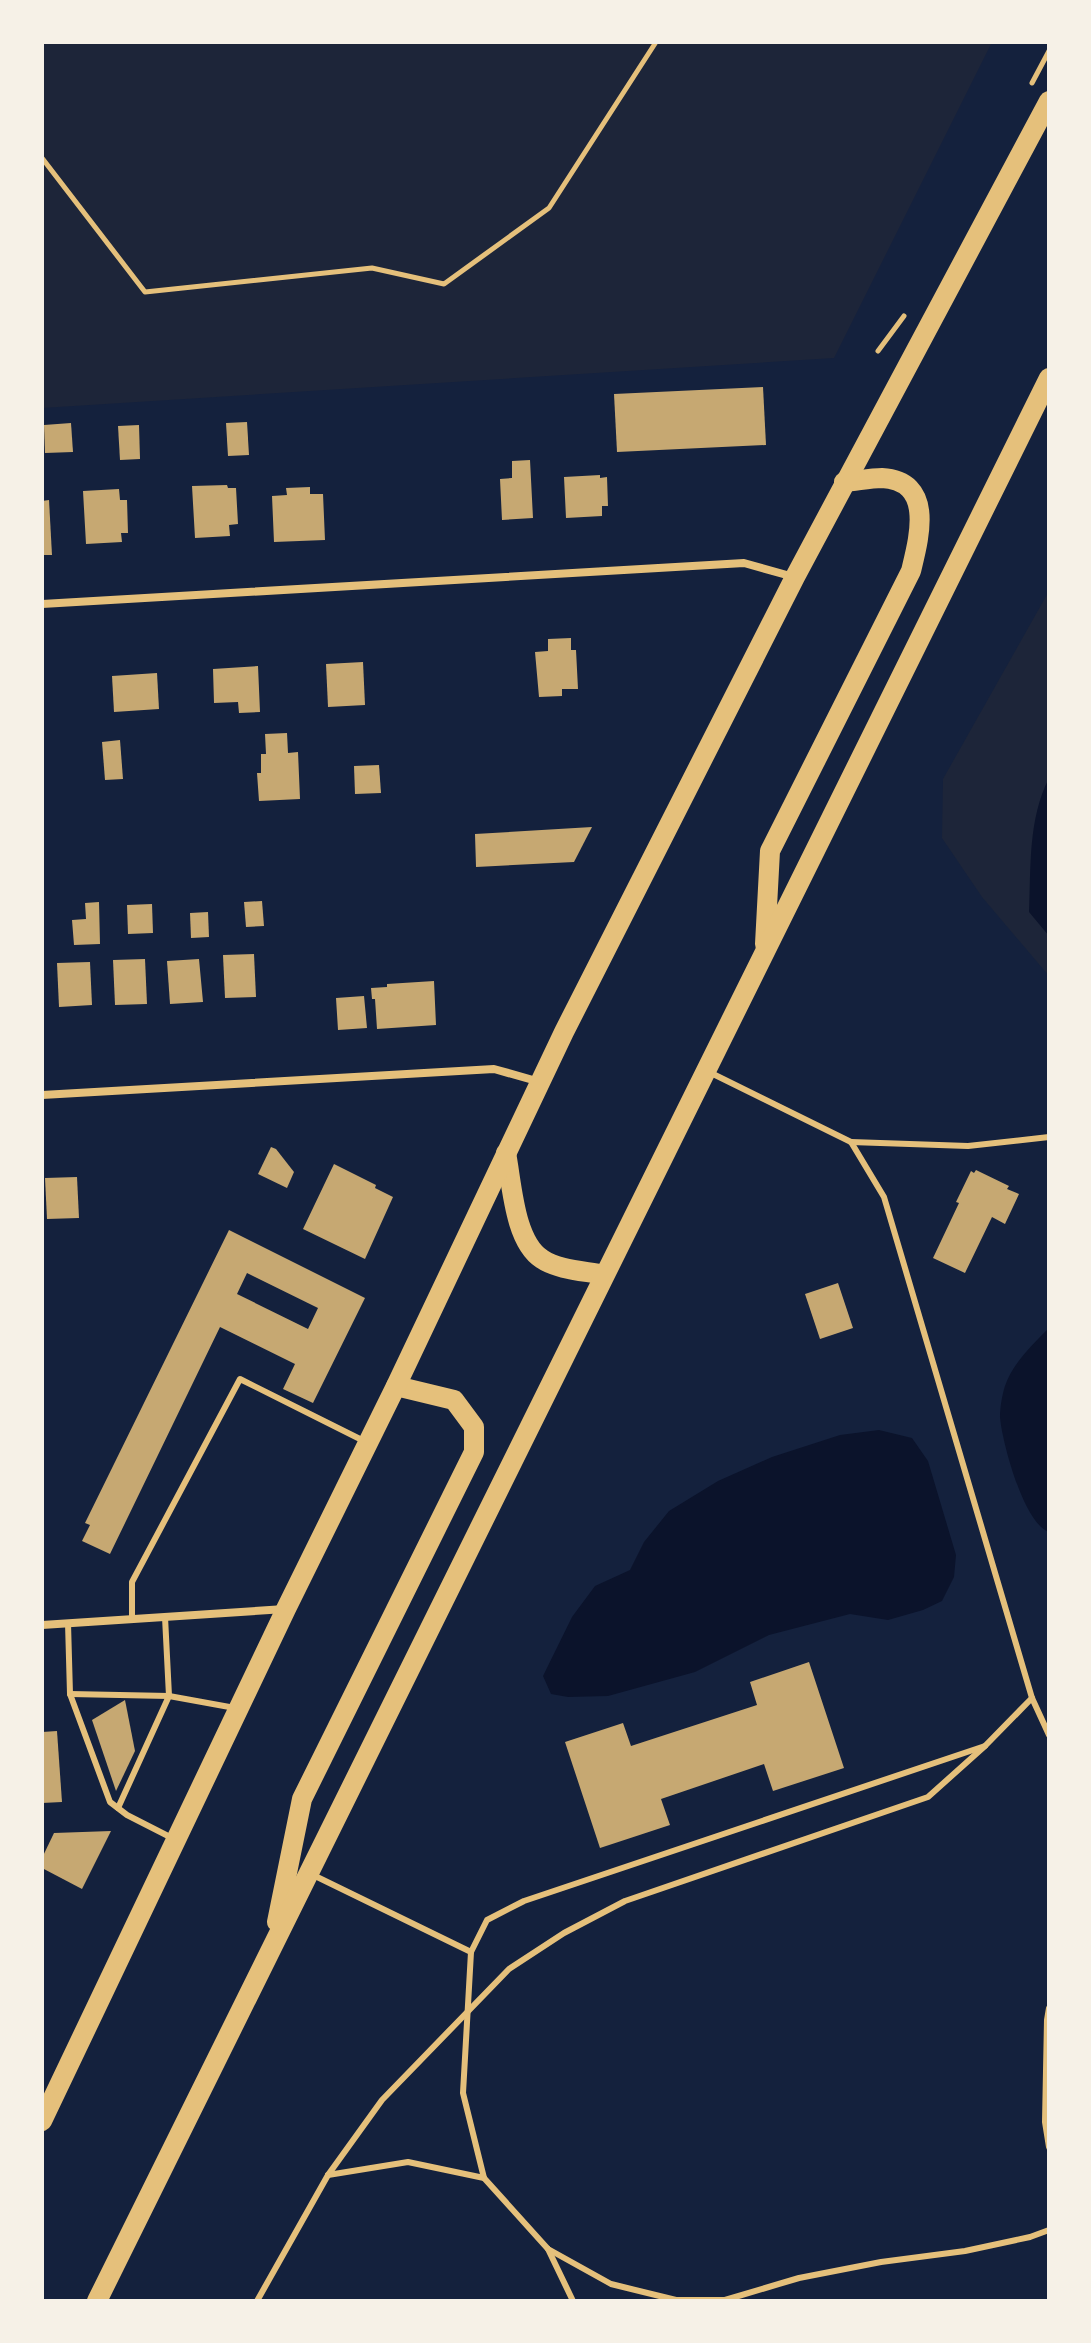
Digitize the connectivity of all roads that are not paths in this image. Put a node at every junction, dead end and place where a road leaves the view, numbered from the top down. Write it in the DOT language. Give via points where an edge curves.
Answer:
graph roads {
  1 [pos="1049,101"];
  2 [pos="1049,378"];
  3 [pos="844,482"];
  4 [pos="795,577"];
  5 [pos="42,604"];
  6 [pos="765,952"];
  7 [pos="706,1071"];
  8 [pos="541,1082"];
  9 [pos="42,1095"];
  10 [pos="1049,1137"];
  11 [pos="851,1142"];
  12 [pos="506,1153"];
  13 [pos="604,1275"];
  14 [pos="396,1386"];
  15 [pos="368,1443"];
  16 [pos="286,1609"];
  17 [pos="165,1617"];
  18 [pos="132,1619"];
  19 [pos="68,1623"];
  20 [pos="42,1625"];
  21 [pos="70,1694"];
  22 [pos="169,1696"];
  23 [pos="1032,1698"];
  24 [pos="239,1708"];
  25 [pos="1049,1735"];
  26 [pos="985,1746"];
  27 [pos="118,1808"];
  28 [pos="176,1841"];
  29 [pos="309,1873"];
  30 [pos="271,1949"];
  31 [pos="471,1952"];
  32 [pos="1049,2008"];
  33 [pos="469,2011"];
  34 [pos="42,2121"];
  35 [pos="1049,2147"];
  36 [pos="328,2175"];
  37 [pos="484,2178"];
  38 [pos="1049,2230"];
  39 [pos="548,2249"];
  40 [pos="724,2300"];
  41 [pos="97,2301"];
  42 [pos="257,2301"];
  43 [pos="573,2301"];
  1 -- 3 [label="main road"];
  2 -- 6 [label="main road"];
  3 -- 4 [label="main road"];
  3 -- 6 [label="main road" via="899,482 919,504 921,529 911,571 770,851"];
  4 -- 5 [label="street" via="744,563"];
  4 -- 8 [label="main road"];
  6 -- 7 [label="main road"];
  7 -- 11 [label="lane"];
  7 -- 13 [label="main road"];
  8 -- 9 [label="street" via="494,1069"];
  8 -- 12 [label="main road"];
  10 -- 11 [label="lane" via="968,1146"];
  11 -- 23 [label="lane" via="884,1197"];
  12 -- 13 [label="main road" via="519,1223 531,1250 544,1261"];
  12 -- 14 [label="main road"];
  13 -- 29 [label="main road"];
  14 -- 15 [label="main road"];
  14 -- 30 [label="main road" via="454,1400 474,1427 474,1452 302,1799"];
  15 -- 16 [label="main road"];
  15 -- 18 [label="lane" via="240,1379 132,1582"];
  16 -- 17 [label="street"];
  16 -- 24 [label="main road"];
  17 -- 18 [label="street"];
  17 -- 22 [label="lane"];
  18 -- 19 [label="street"];
  19 -- 20 [label="street"];
  19 -- 21 [label="lane"];
  21 -- 22 [label="lane"];
  21 -- 27 [label="lane" via="110,1802"];
  22 -- 24 [label="lane"];
  22 -- 27 [label="lane"];
  23 -- 25 [label="lane"];
  23 -- 26 [label="lane"];
  24 -- 28 [label="main road"];
  26 -- 31 [label="lane" via="524,1901 487,1920"];
  26 -- 33 [label="lane" via="928,1797 625,1901 509,1969"];
  27 -- 28 [label="lane"];
  28 -- 34 [label="main road"];
  29 -- 30 [label="main road"];
  29 -- 31 [label="lane"];
  30 -- 41 [label="main road"];
  31 -- 33 [label="lane"];
  32 -- 35 [label="lane"];
  33 -- 36 [label="lane" via="382,2100"];
  33 -- 37 [label="lane" via="463,2093"];
  36 -- 37 [label="lane" via="408,2162"];
  36 -- 42 [label="lane"];
  37 -- 39 [label="lane"];
  38 -- 40 [label="lane" via="965,2251 799,2278"];
  39 -- 40 [label="lane" via="611,2284 676,2300"];
  39 -- 43 [label="lane"];
}
